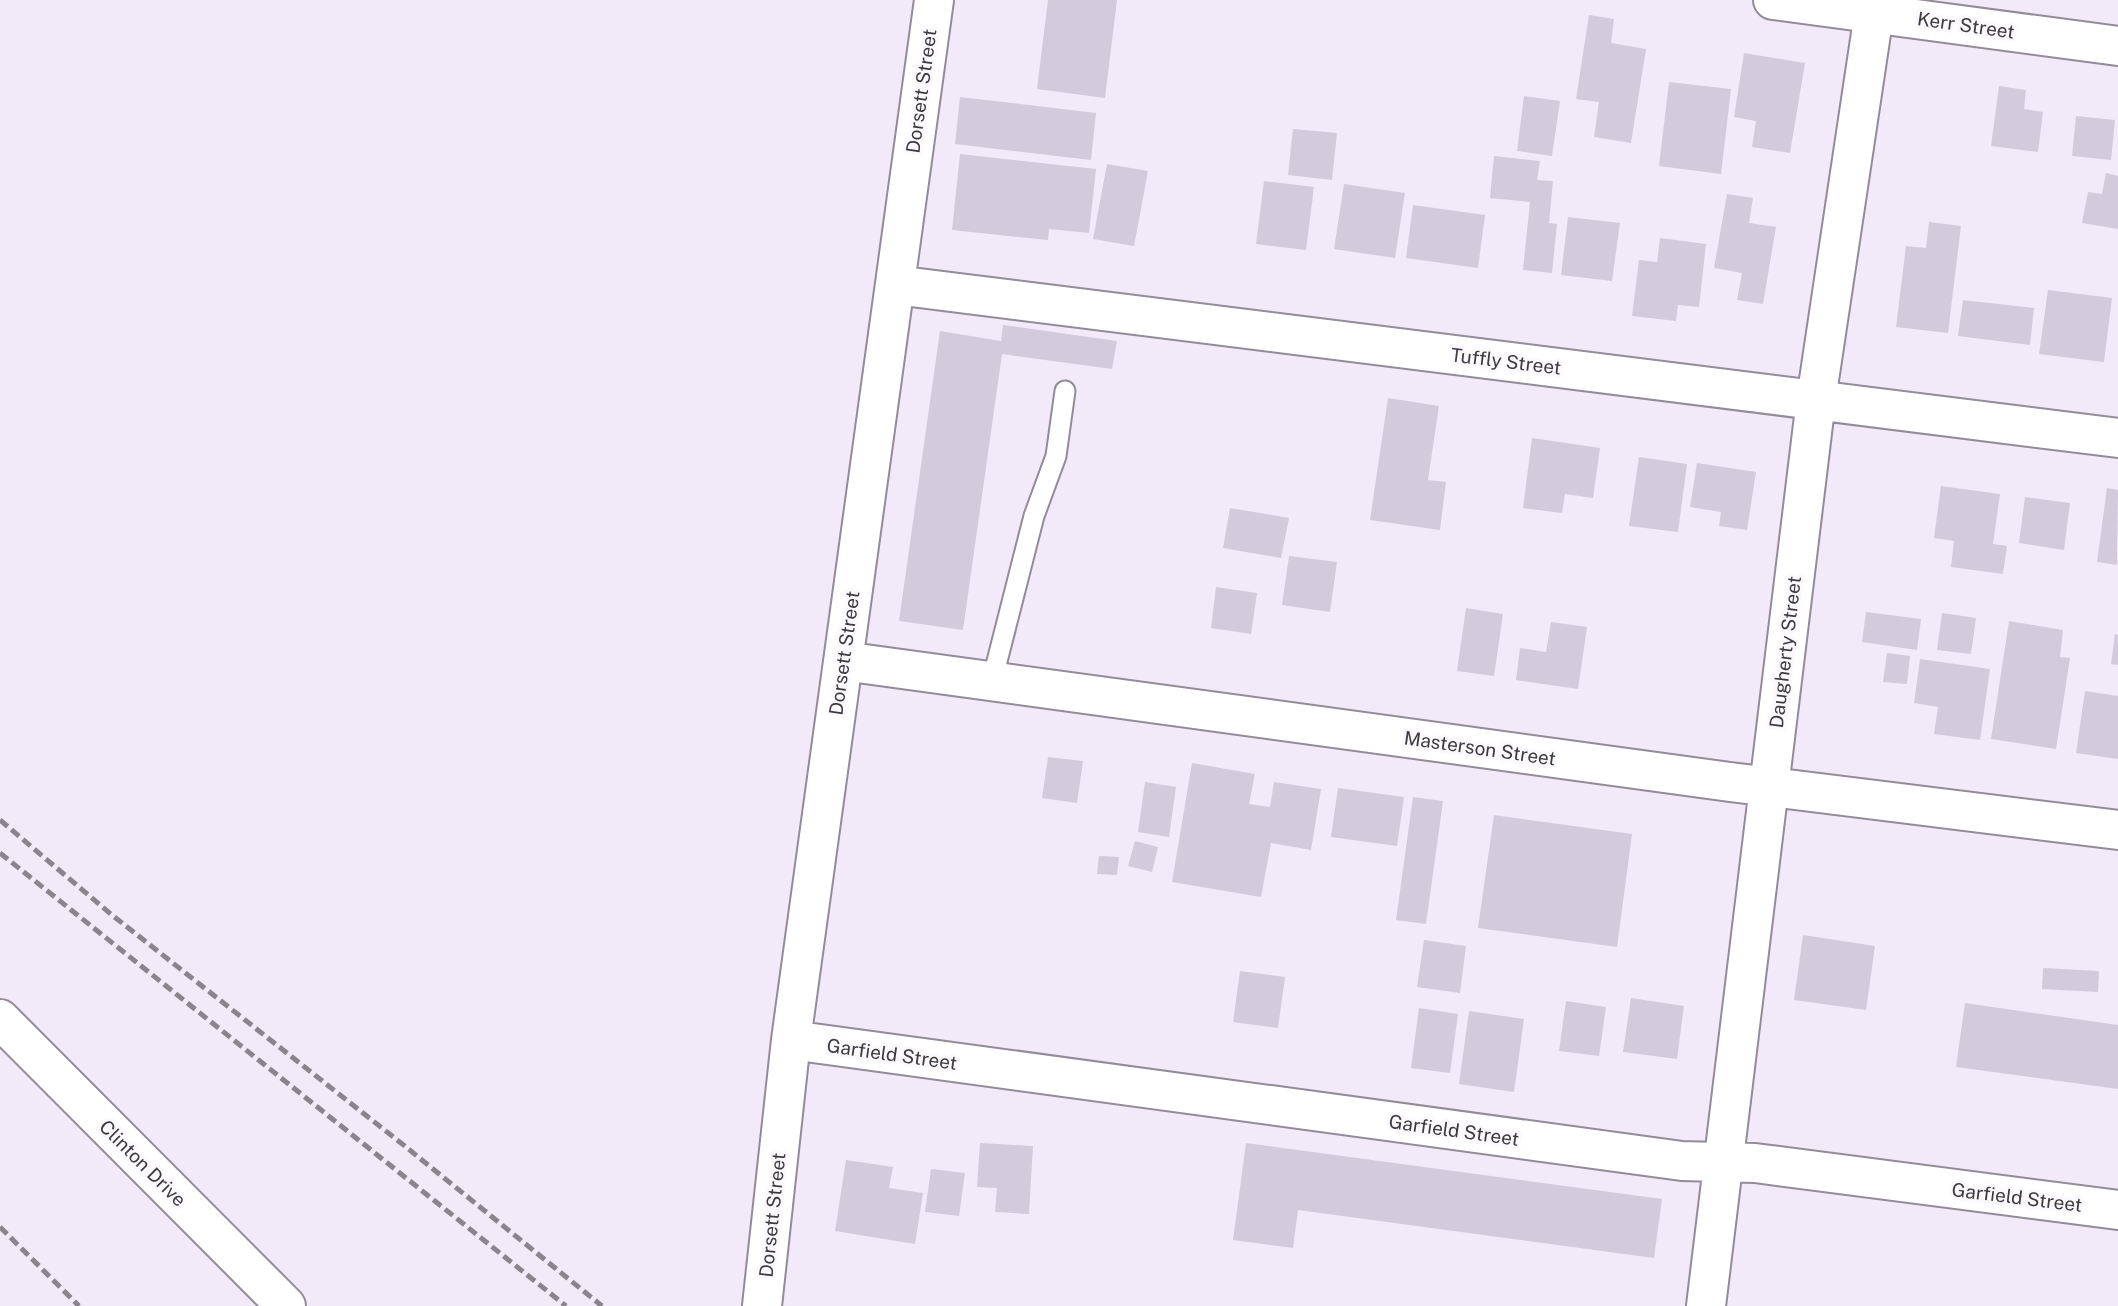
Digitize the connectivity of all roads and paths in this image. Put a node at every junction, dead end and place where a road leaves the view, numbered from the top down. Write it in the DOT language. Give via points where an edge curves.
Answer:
graph roads {
  1 [pos="934,0"];
  2 [pos="1773,0"];
  3 [pos="1875,7"];
  4 [pos="2118,46"];
  5 [pos="895,285"];
  6 [pos="1065,391"];
  7 [pos="1816,400"];
  8 [pos="2118,438"];
  9 [pos="843,661"];
  10 [pos="992,681"];
  11 [pos="1769,786"];
  12 [pos="2118,830"];
  13 [pos="0,1019"];
  14 [pos="791,1040"];
  15 [pos="1725,1165"];
  16 [pos="2118,1210"];
  17 [pos="286,1306"];
  18 [pos="762,1306"];
  19 [pos="1706,1306"];
  1 -- 5 [label="street, Dorsett Street"];
  2 -- 3 [label="street, Kerr Street"];
  3 -- 4 [label="street, Kerr Street"];
  3 -- 7 [label="street, Daugherty Street"];
  5 -- 7 [label="street, Tuffly Street"];
  5 -- 9 [label="street, Dorsett Street"];
  6 -- 10 [label="lane" via="1056,456 1034,516"];
  7 -- 8 [label="street, Tuffly Street"];
  7 -- 11 [label="street, Daugherty Street"];
  9 -- 10 [label="street, Masterson Street"];
  9 -- 14 [label="street, Dorsett Street"];
  10 -- 11 [label="street, Masterson Street"];
  11 -- 12 [label="street, Masterson Street"];
  11 -- 15 [label="street, Daugherty Street"];
  13 -- 17 [label="street, Clinton Drive"];
  14 -- 15 [label="street, Garfield Street"];
  14 -- 18 [label="street, Dorsett Street"];
  15 -- 16 [label="street, Garfield Street" via="1755,1163"];
  15 -- 19 [label="street, Daugherty Street"];
}
